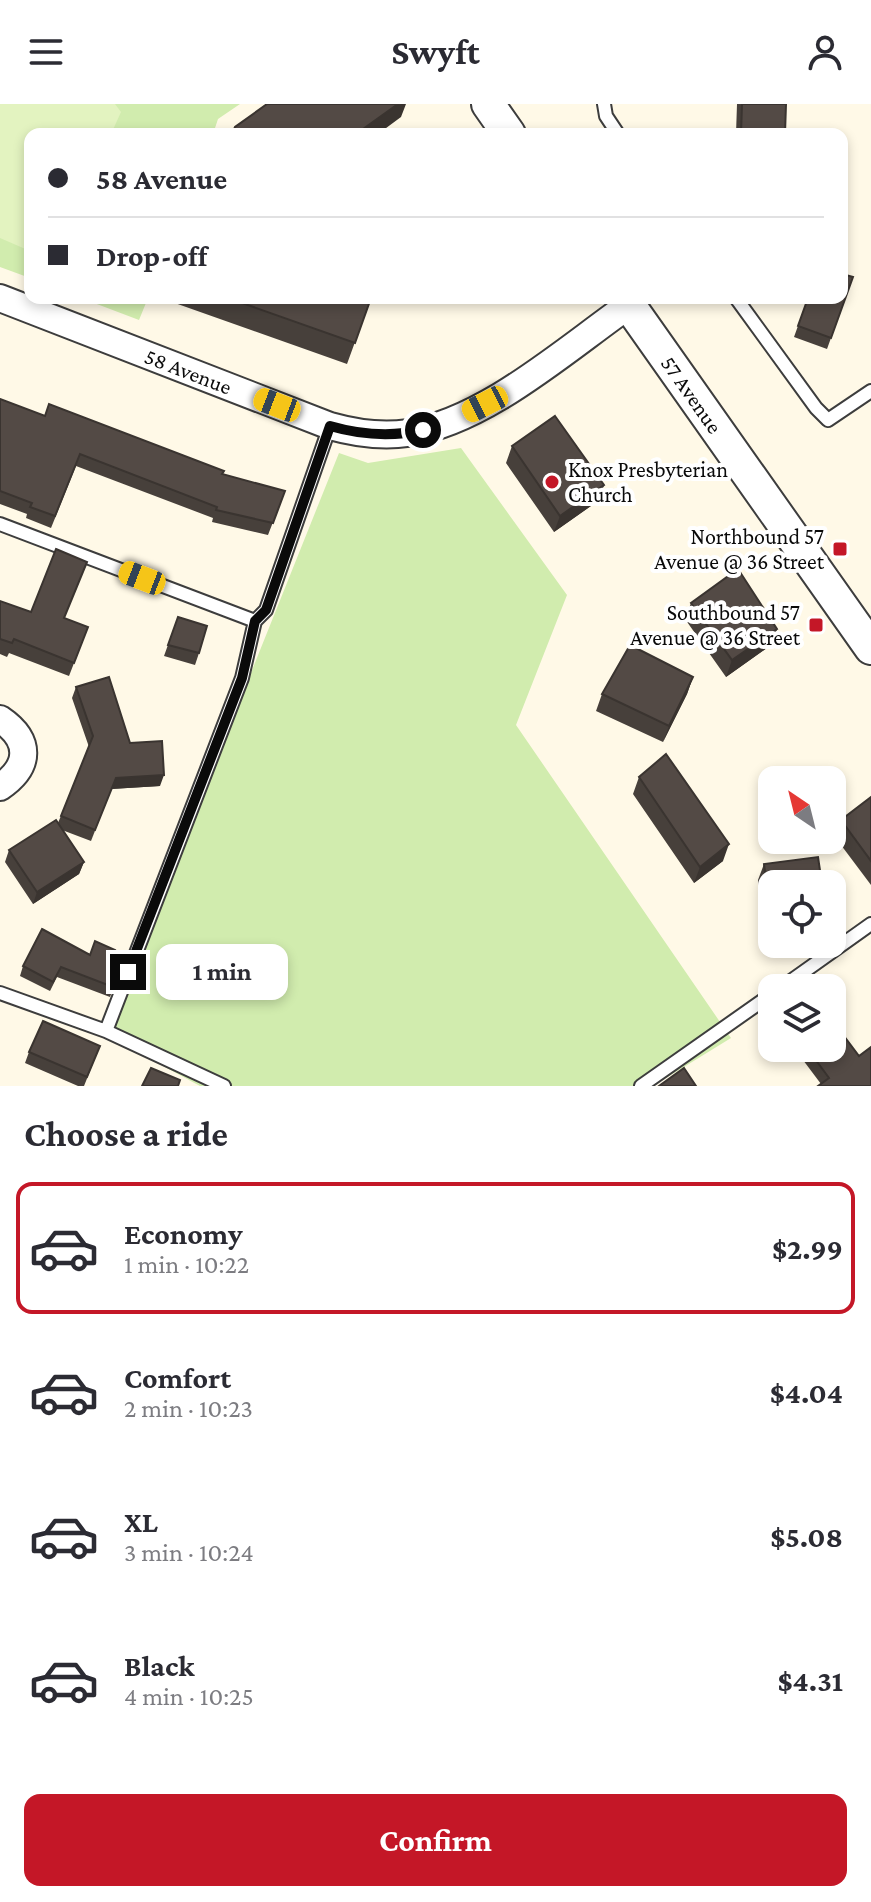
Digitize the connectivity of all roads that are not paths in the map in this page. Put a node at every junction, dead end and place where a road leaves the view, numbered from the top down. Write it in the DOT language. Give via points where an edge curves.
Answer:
graph roads {
  1 [pos="488,104"];
  2 [pos="604,104"];
  3 [pos="505,128"];
  4 [pos="614,128"];
  5 [pos="0,298"];
  6 [pos="624,304"];
  7 [pos="628,304"];
  8 [pos="740,304"];
  9 [pos="871,391"];
  10 [pos="330,426"];
  11 [pos="0,524"];
  12 [pos="255,621"];
  13 [pos="871,648"];
  14 [pos="0,719"];
  15 [pos="0,787"];
  16 [pos="871,924"];
  17 [pos="801,974"];
  18 [pos="0,993"];
  19 [pos="758,1004"];
  20 [pos="106,1031"];
  21 [pos="224,1086"];
  22 [pos="641,1086"];
  1 -- 3 [label="street"];
  2 -- 4 [label="lane"];
  5 -- 10 [label="street, 58 Avenue"];
  6 -- 10 [label="street, 58 Avenue" via="500,397 439,426 407,434"];
  7 -- 13 [label="street, 57 Avenue"];
  8 -- 9 [label="lane" via="828,420"];
  10 -- 12 [label="lane" via="266,610"];
  11 -- 12 [label="lane"];
  12 -- 20 [label="lane" via="242,678"];
  14 -- 15 [label="street" via="19,738 23,751 17,774"];
  16 -- 17 [label="lane"];
  18 -- 20 [label="lane"];
  19 -- 22 [label="lane"];
  20 -- 21 [label="lane"];
}
